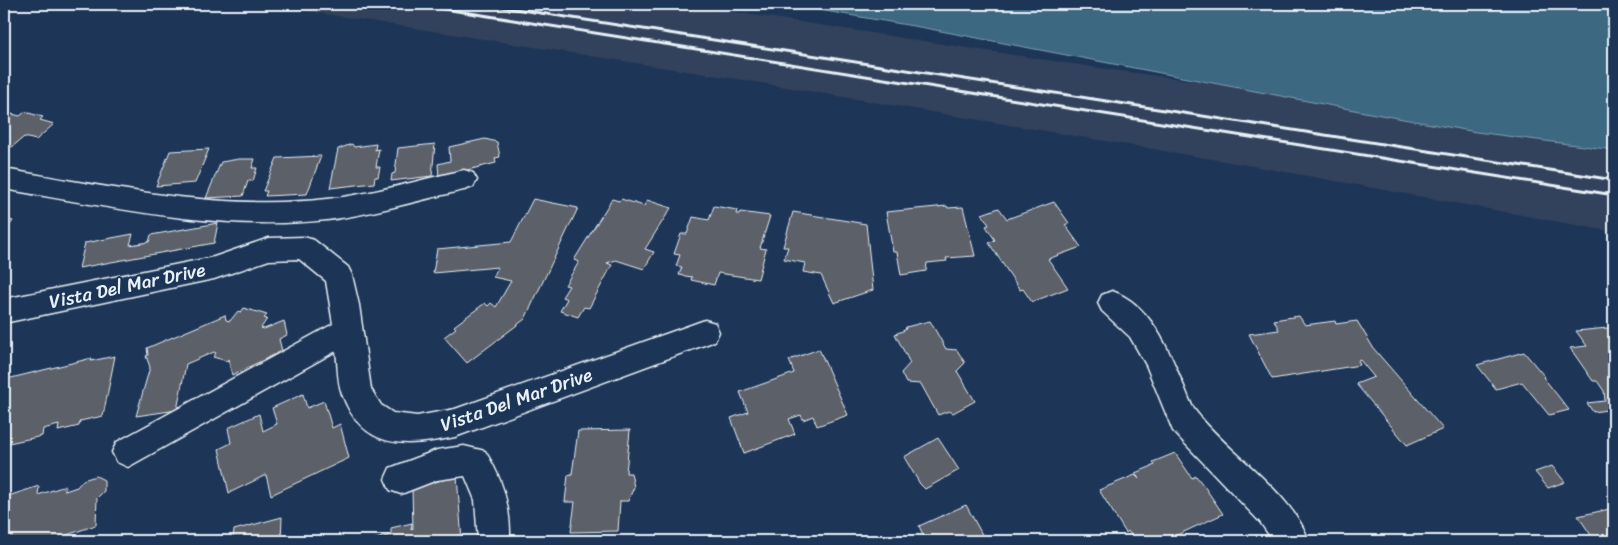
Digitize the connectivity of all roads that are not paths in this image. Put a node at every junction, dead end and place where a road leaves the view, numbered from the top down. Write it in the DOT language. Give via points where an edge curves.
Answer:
graph roads {
  1 [pos="4,179"];
  2 [pos="464,180"];
  3 [pos="1112,303"];
  4 [pos="4,310"];
  5 [pos="348,330"];
  6 [pos="705,332"];
  7 [pos="128,452"];
  8 [pos="401,479"];
  9 [pos="494,541"];
  10 [pos="1293,541"];
  1 -- 2 [label="street" via="183,207 297,211 332,209"];
  3 -- 10 [label="street" via="1140,328 1158,359 1184,421 1272,511"];
  4 -- 5 [label="street, Vista Del Mar Drive" via="214,268 269,249 304,248 338,275"];
  5 -- 6 [label="street, Vista Del Mar Drive" via="356,392 370,415 388,427 417,430 455,423"];
  5 -- 7 [label="street"];
  8 -- 9 [label="street" via="435,464 460,460 474,462 490,490"];
}
